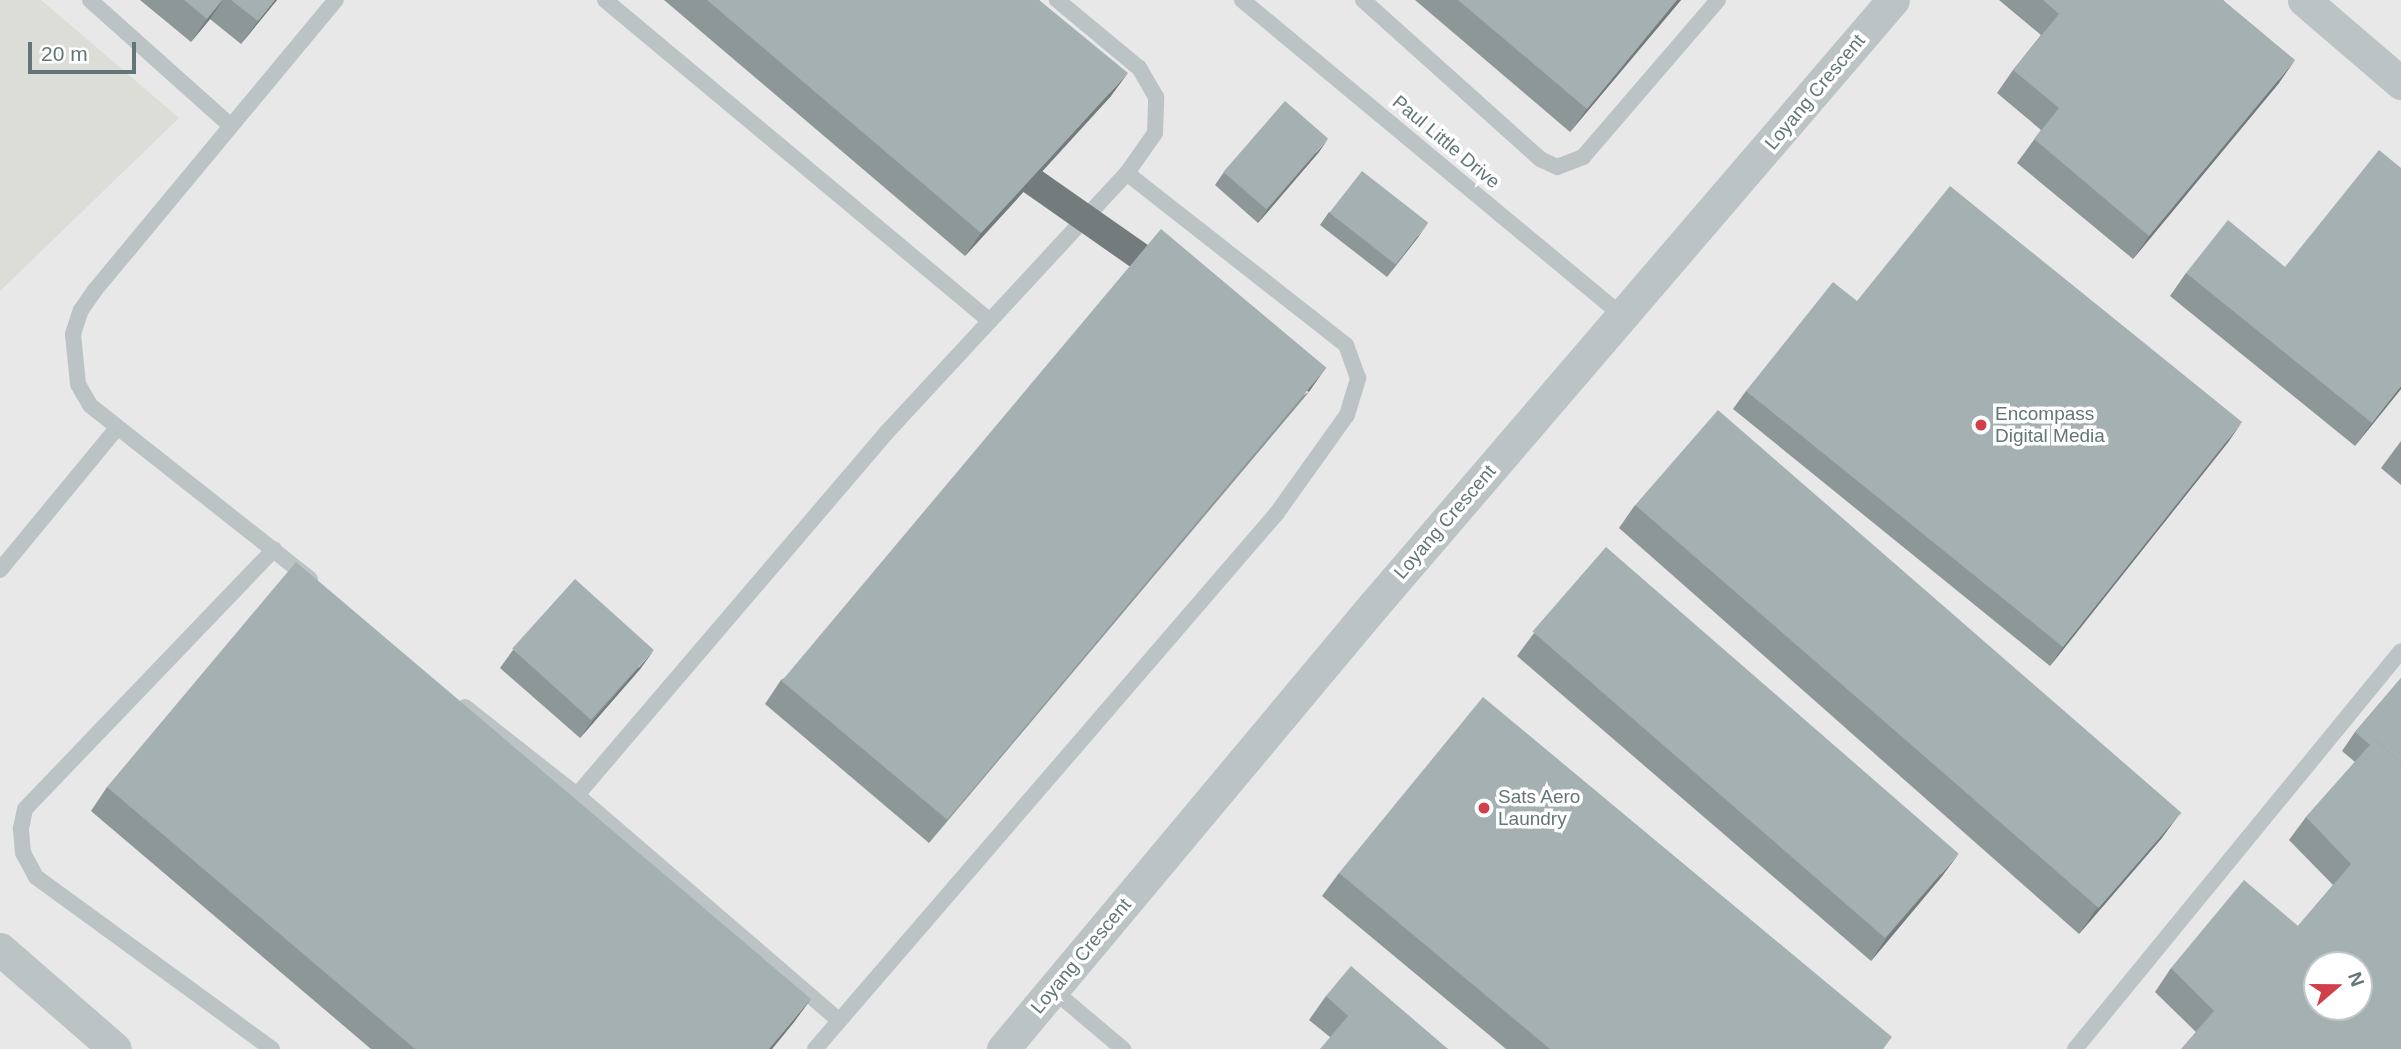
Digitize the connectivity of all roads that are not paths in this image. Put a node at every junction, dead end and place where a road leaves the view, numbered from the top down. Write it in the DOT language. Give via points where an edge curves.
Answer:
graph roads {
  1 [pos="90,0"];
  2 [pos="336,0"];
  3 [pos="605,0"];
  4 [pos="1057,0"];
  5 [pos="1242,0"];
  6 [pos="1363,0"];
  7 [pos="1718,0"];
  8 [pos="1893,0"];
  9 [pos="2304,0"];
  10 [pos="2401,83"];
  11 [pos="232,125"];
  12 [pos="1128,173"];
  13 [pos="1623,316"];
  14 [pos="990,321"];
  15 [pos="117,428"];
  16 [pos="274,549"];
  17 [pos="0,570"];
  18 [pos="325,592"];
  19 [pos="2401,651"];
  20 [pos="449,694"];
  21 [pos="578,795"];
  22 [pos="0,949"];
  23 [pos="1053,990"];
  24 [pos="839,1020"];
  25 [pos="115,1049"];
  26 [pos="272,1049"];
  27 [pos="815,1049"];
  28 [pos="1003,1049"];
  29 [pos="1123,1049"];
  30 [pos="2075,1049"];
  1 -- 11 [label="lane"];
  2 -- 11 [label="lane"];
  3 -- 14 [label="lane"];
  4 -- 12 [label="lane" via="1139,68 1156,97 1155,133"];
  5 -- 13 [label="lane, Paul Little Drive"];
  6 -- 7 [label="lane" via="1540,159 1557,167 1583,157"];
  8 -- 13 [label="street, Loyang Crescent"];
  9 -- 10 [label="street"];
  11 -- 15 [label="lane" via="80,310 73,334 78,384 90,405"];
  12 -- 14 [label="lane"];
  12 -- 24 [label="lane" via="1346,345 1358,378 1347,415 1277,513"];
  13 -- 23 [label="street, Loyang Crescent" via="1374,605"];
  14 -- 21 [label="lane" via="887,432"];
  15 -- 16 [label="lane"];
  15 -- 17 [label="lane"];
  16 -- 18 [label="lane"];
  16 -- 26 [label="lane" via="25,809 22,828 23,853 36,877"];
  19 -- 30 [label="lane"];
  20 -- 21 [label="lane"];
  21 -- 24 [label="lane"];
  22 -- 25 [label="street"];
  23 -- 28 [label="street, Loyang Crescent"];
  23 -- 29 [label="lane"];
  24 -- 27 [label="lane"];
}
